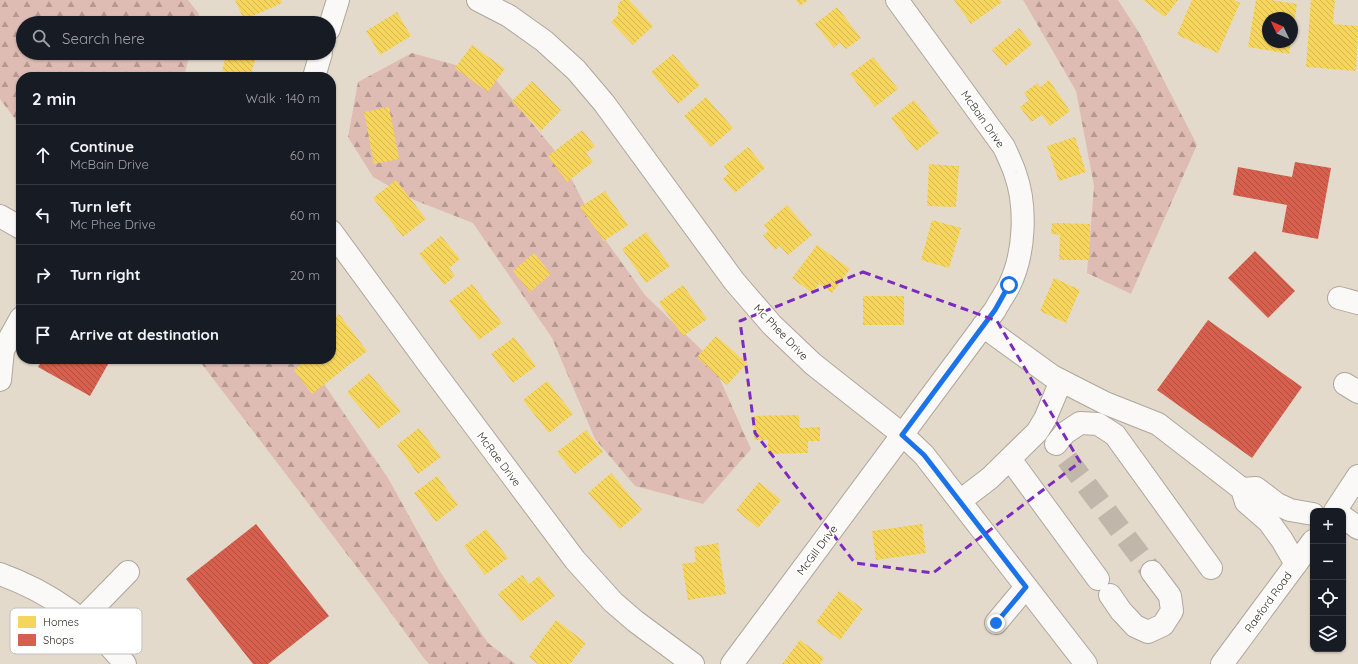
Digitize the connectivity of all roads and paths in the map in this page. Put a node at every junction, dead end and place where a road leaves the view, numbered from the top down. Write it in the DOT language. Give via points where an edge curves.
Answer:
graph roads {
  1 [pos="338,0"];
  2 [pos="478,0"];
  3 [pos="896,0"];
  4 [pos="333,16"];
  5 [pos="319,60"];
  6 [pos="315,72"];
  7 [pos="0,216"];
  8 [pos="16,225"];
  9 [pos="336,238"];
  10 [pos="983,326"];
  11 [pos="16,327"];
  12 [pos="0,380"];
  13 [pos="1061,381"];
  14 [pos="1129,412"];
  15 [pos="1040,428"];
  16 [pos="902,435"];
  17 [pos="1116,435"];
  18 [pos="1010,459"];
  19 [pos="1358,476"];
  20 [pos="1242,489"];
  21 [pos="960,501"];
  22 [pos="1337,508"];
  23 [pos="1310,513"];
  24 [pos="1346,519"];
  25 [pos="1358,528"];
  26 [pos="1311,544"];
  27 [pos="1296,564"];
  28 [pos="1211,568"];
  29 [pos="128,572"];
  30 [pos="1152,572"];
  31 [pos="0,574"];
  32 [pos="1026,587"];
  33 [pos="67,608"];
  34 [pos="93,608"];
  35 [pos="996,623"];
  36 [pos="118,654"];
  37 [pos="1080,661"];
  38 [pos="125,664"];
  39 [pos="693,664"];
  40 [pos="732,664"];
  41 [pos="1222,664"];
  1 -- 4 [label="street"];
  2 -- 16 [label="street, Mc Phee Drive" via="509,16 576,70 604,103 734,281 772,325 813,364"];
  3 -- 10 [label="street, McBain Drive" via="995,133 1015,173 1022,201 1022,244 1009,285"];
  5 -- 6 [label="street"];
  7 -- 8 [label="street"];
  9 -- 39 [label="street, McRae Drive" via="575,560 619,607"];
  10 -- 13 [label="street"];
  10 -- 16 [label="street, McBain Drive"];
  11 -- 12 [label="street" via="3,350"];
  13 -- 14 [label="street"];
  13 -- 15 [label="street"];
  14 -- 17 [label="street"];
  14 -- 20 [label="street" via="1158,424"];
  15 -- 17 [label="street" via="1061,452 1065,433 1080,423 1098,424"];
  15 -- 18 [label="street"];
  16 -- 21 [label="street, Mc Phee Drive" via="924,455"];
  16 -- 40 [label="street, McGill Drive"];
  17 -- 28 [label="street"];
  18 -- 21 [label="street"];
  18 -- 30 [label="street" via="1121,610 1135,626 1148,632 1163,625 1172,611 1170,596"];
  19 -- 22 [label="street"];
  20 -- 23 [label="street" via="1256,488 1277,504 1290,510"];
  20 -- 27 [label="street" via="1246,502 1269,522"];
  21 -- 32 [label="street, Mc Phee Drive"];
  24 -- 25 [label="street"];
  26 -- 27 [label="street, Raeford Road"];
  27 -- 41 [label="street, Raeford Road"];
  29 -- 34 [label="street"];
  31 -- 33 [label="street" via="17,580"];
  32 -- 35 [label="street"];
  32 -- 37 [label="street, Mc Phee Drive"];
  36 -- 38 [label="street"];
}
